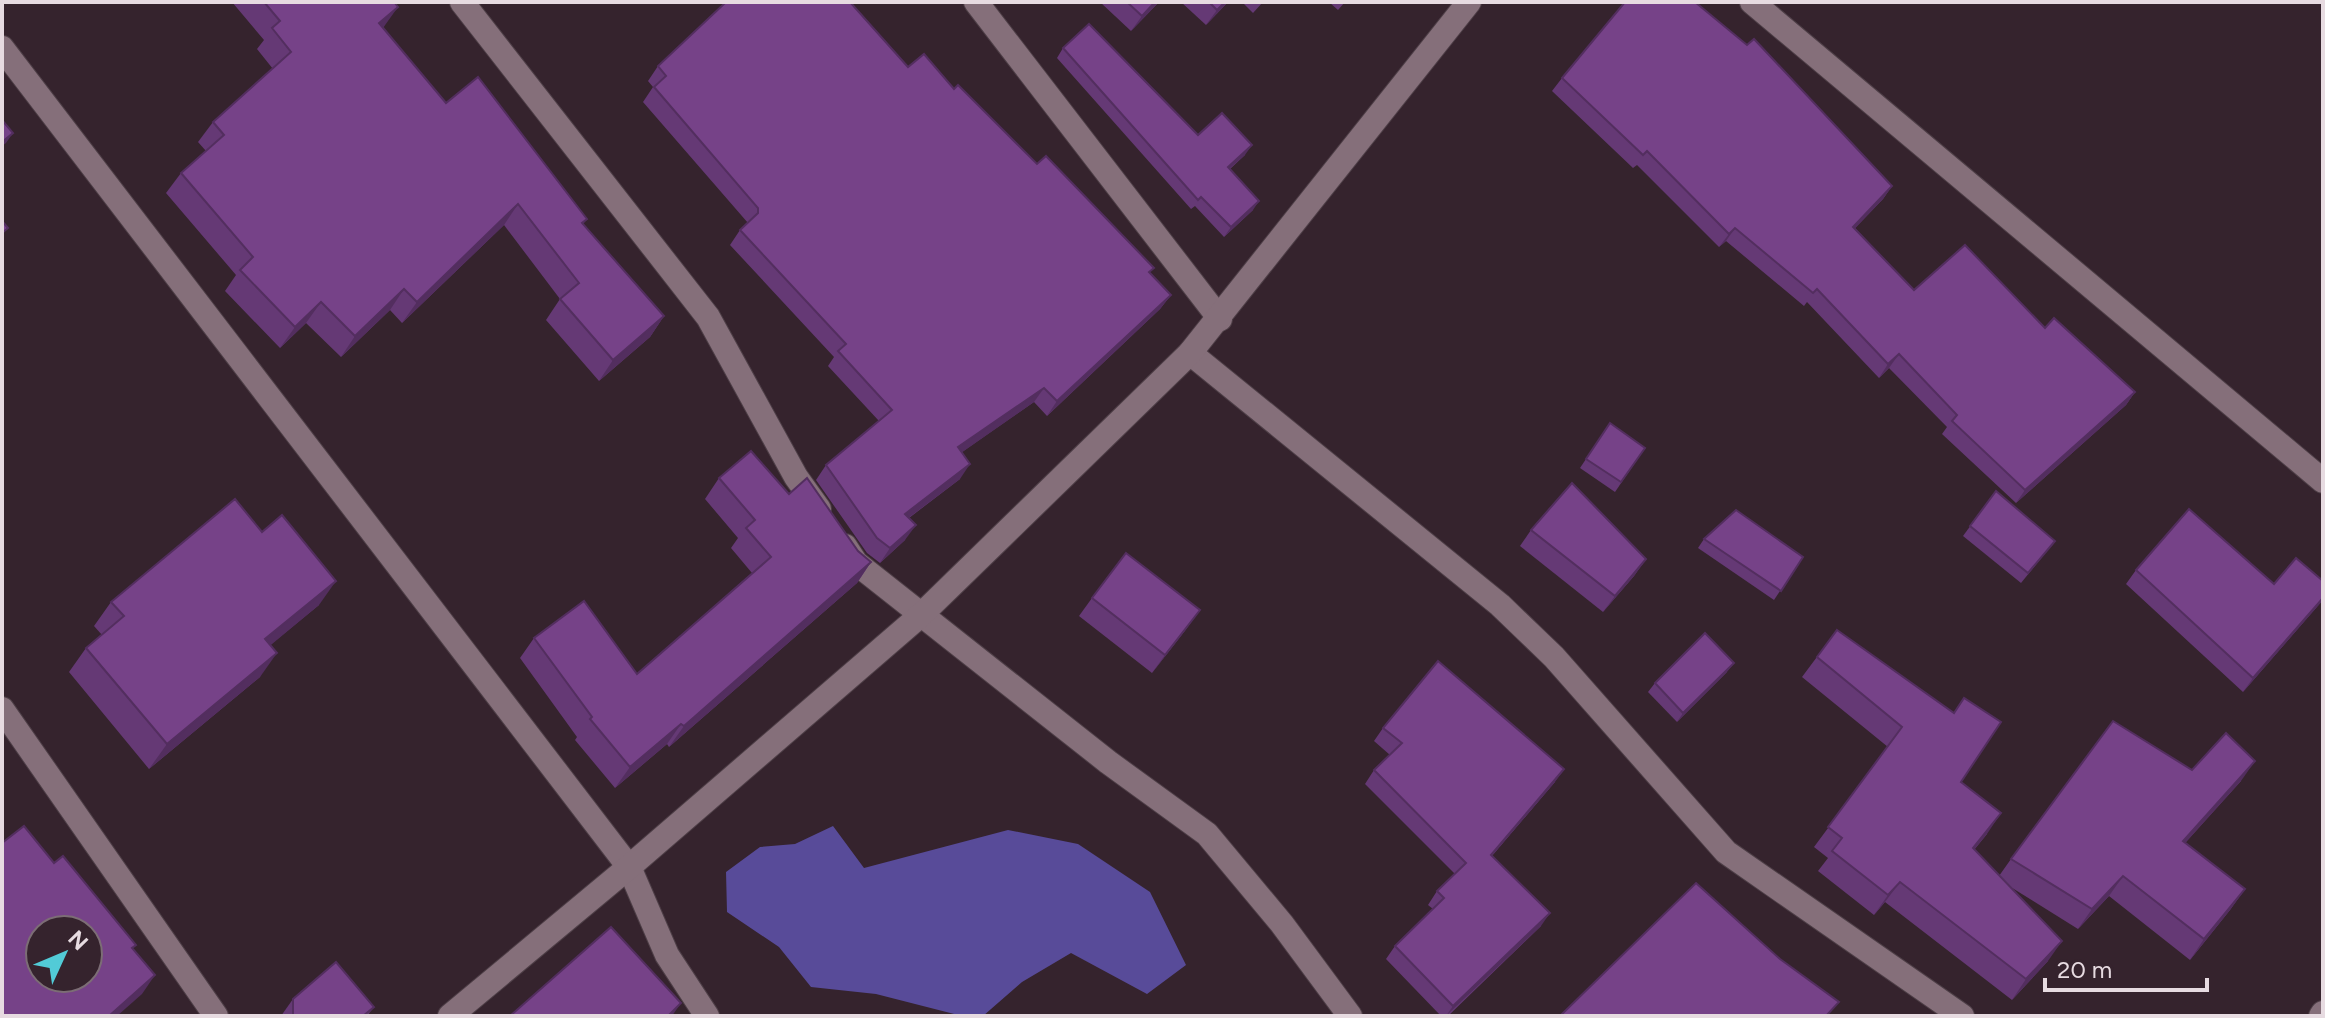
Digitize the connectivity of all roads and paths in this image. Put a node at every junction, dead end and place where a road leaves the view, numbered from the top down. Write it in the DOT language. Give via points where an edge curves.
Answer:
graph roads {
  1 [pos="462,2"];
  2 [pos="976,2"];
  3 [pos="1469,2"];
  4 [pos="1752,2"];
  5 [pos="2,48"];
  6 [pos="1220,319"];
  7 [pos="1190,353"];
  8 [pos="2323,481"];
  9 [pos="922,614"];
  10 [pos="2,709"];
  11 [pos="629,867"];
  12 [pos="216,1016"];
  13 [pos="450,1016"];
  14 [pos="707,1016"];
  15 [pos="1350,1016"];
  16 [pos="1962,1016"];
  1 -- 9 [label="street" via="708,317 796,477 856,563"];
  2 -- 6 [label="street"];
  3 -- 6 [label="street"];
  4 -- 8 [label="street"];
  5 -- 11 [label="street"];
  6 -- 7 [label="street"];
  7 -- 9 [label="street"];
  7 -- 16 [label="street" via="1500,605 1554,657 1726,852"];
  9 -- 11 [label="street"];
  9 -- 15 [label="street" via="1207,834"];
  10 -- 12 [label="street"];
  11 -- 13 [label="street"];
  11 -- 14 [label="street" via="667,955"];
}
